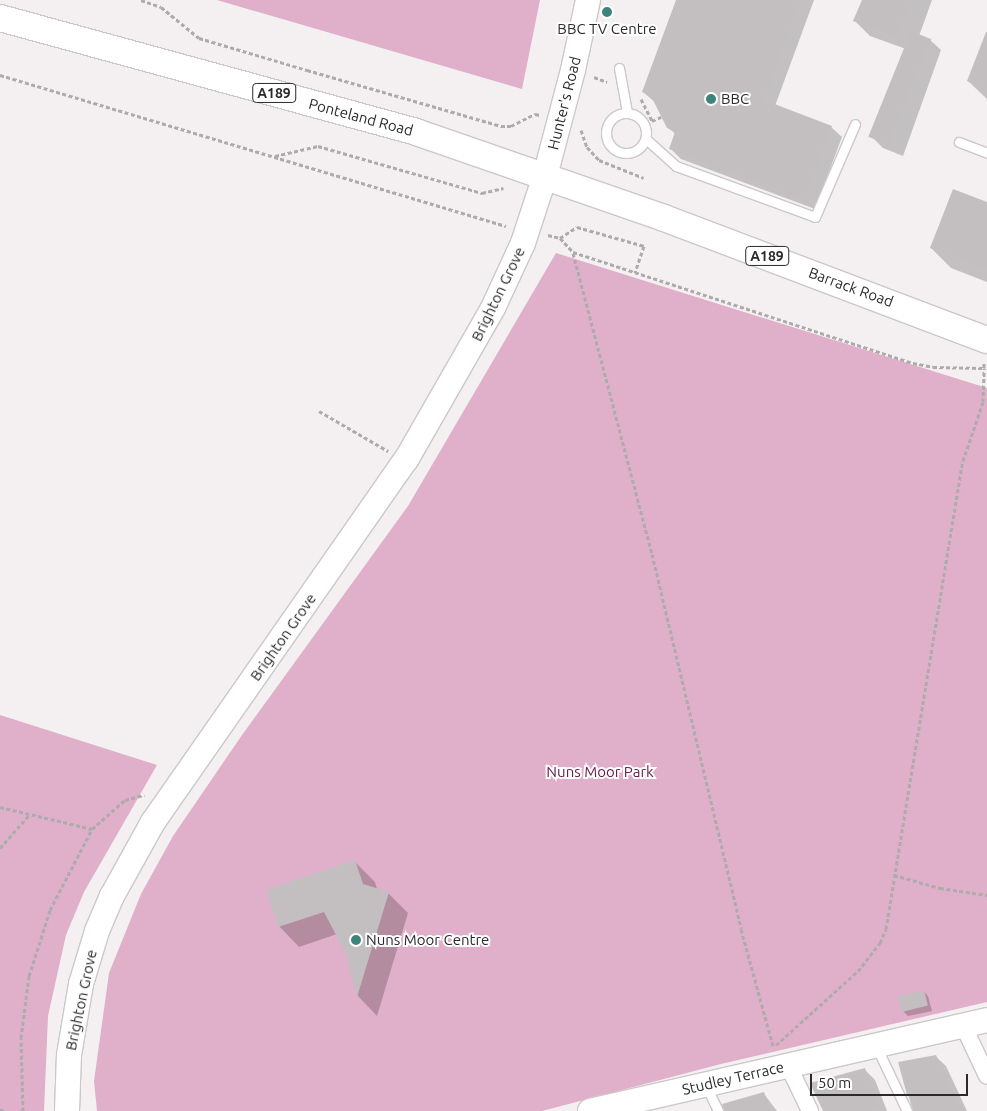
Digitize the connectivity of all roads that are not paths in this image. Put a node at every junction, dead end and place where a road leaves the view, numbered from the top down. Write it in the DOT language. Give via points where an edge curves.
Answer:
graph roads {
  1 [pos="588,0"];
  2 [pos="0,18"];
  3 [pos="619,68"];
  4 [pos="627,112"];
  5 [pos="855,124"];
  6 [pos="646,139"];
  7 [pos="959,142"];
  8 [pos="987,152"];
  9 [pos="545,176"];
  10 [pos="986,346"];
  11 [pos="987,1020"];
  12 [pos="963,1025"];
  13 [pos="875,1044"];
  14 [pos="788,1065"];
  15 [pos="987,1076"];
  16 [pos="706,1085"];
  17 [pos="621,1107"];
  18 [pos="66,1111"];
  19 [pos="590,1111"];
  20 [pos="718,1111"];
  21 [pos="810,1111"];
  22 [pos="907,1111"];
  1 -- 9 [label="street, Hunter's Road"];
  2 -- 9 [label="main road, Ponteland Road / A189" via="416,132"];
  3 -- 4 [label="lane"];
  4 -- 6 [label="lane" via="639,116 646,126"];
  4 -- 6 [label="lane" via="614,116 607,126 606,139 614,150 626,154 638,150"];
  5 -- 6 [label="lane" via="815,217 676,166"];
  7 -- 8 [label="lane"];
  9 -- 10 [label="main road, Barrack Road / A189" via="902,306"];
  9 -- 18 [label="street, Brighton Grove" via="527,230 488,316 406,460 153,822 112,896 88,958 69,1055"];
  11 -- 12 [label="street, Studley Terrace"];
  12 -- 13 [label="street, Studley Terrace"];
  12 -- 15 [label="street"];
  13 -- 14 [label="street, Studley Terrace"];
  13 -- 22 [label="lane"];
  14 -- 16 [label="street, Studley Terrace"];
  14 -- 21 [label="street"];
  16 -- 17 [label="street, Studley Terrace"];
  16 -- 20 [label="lane"];
  17 -- 19 [label="street, Studley Terrace"];
}
